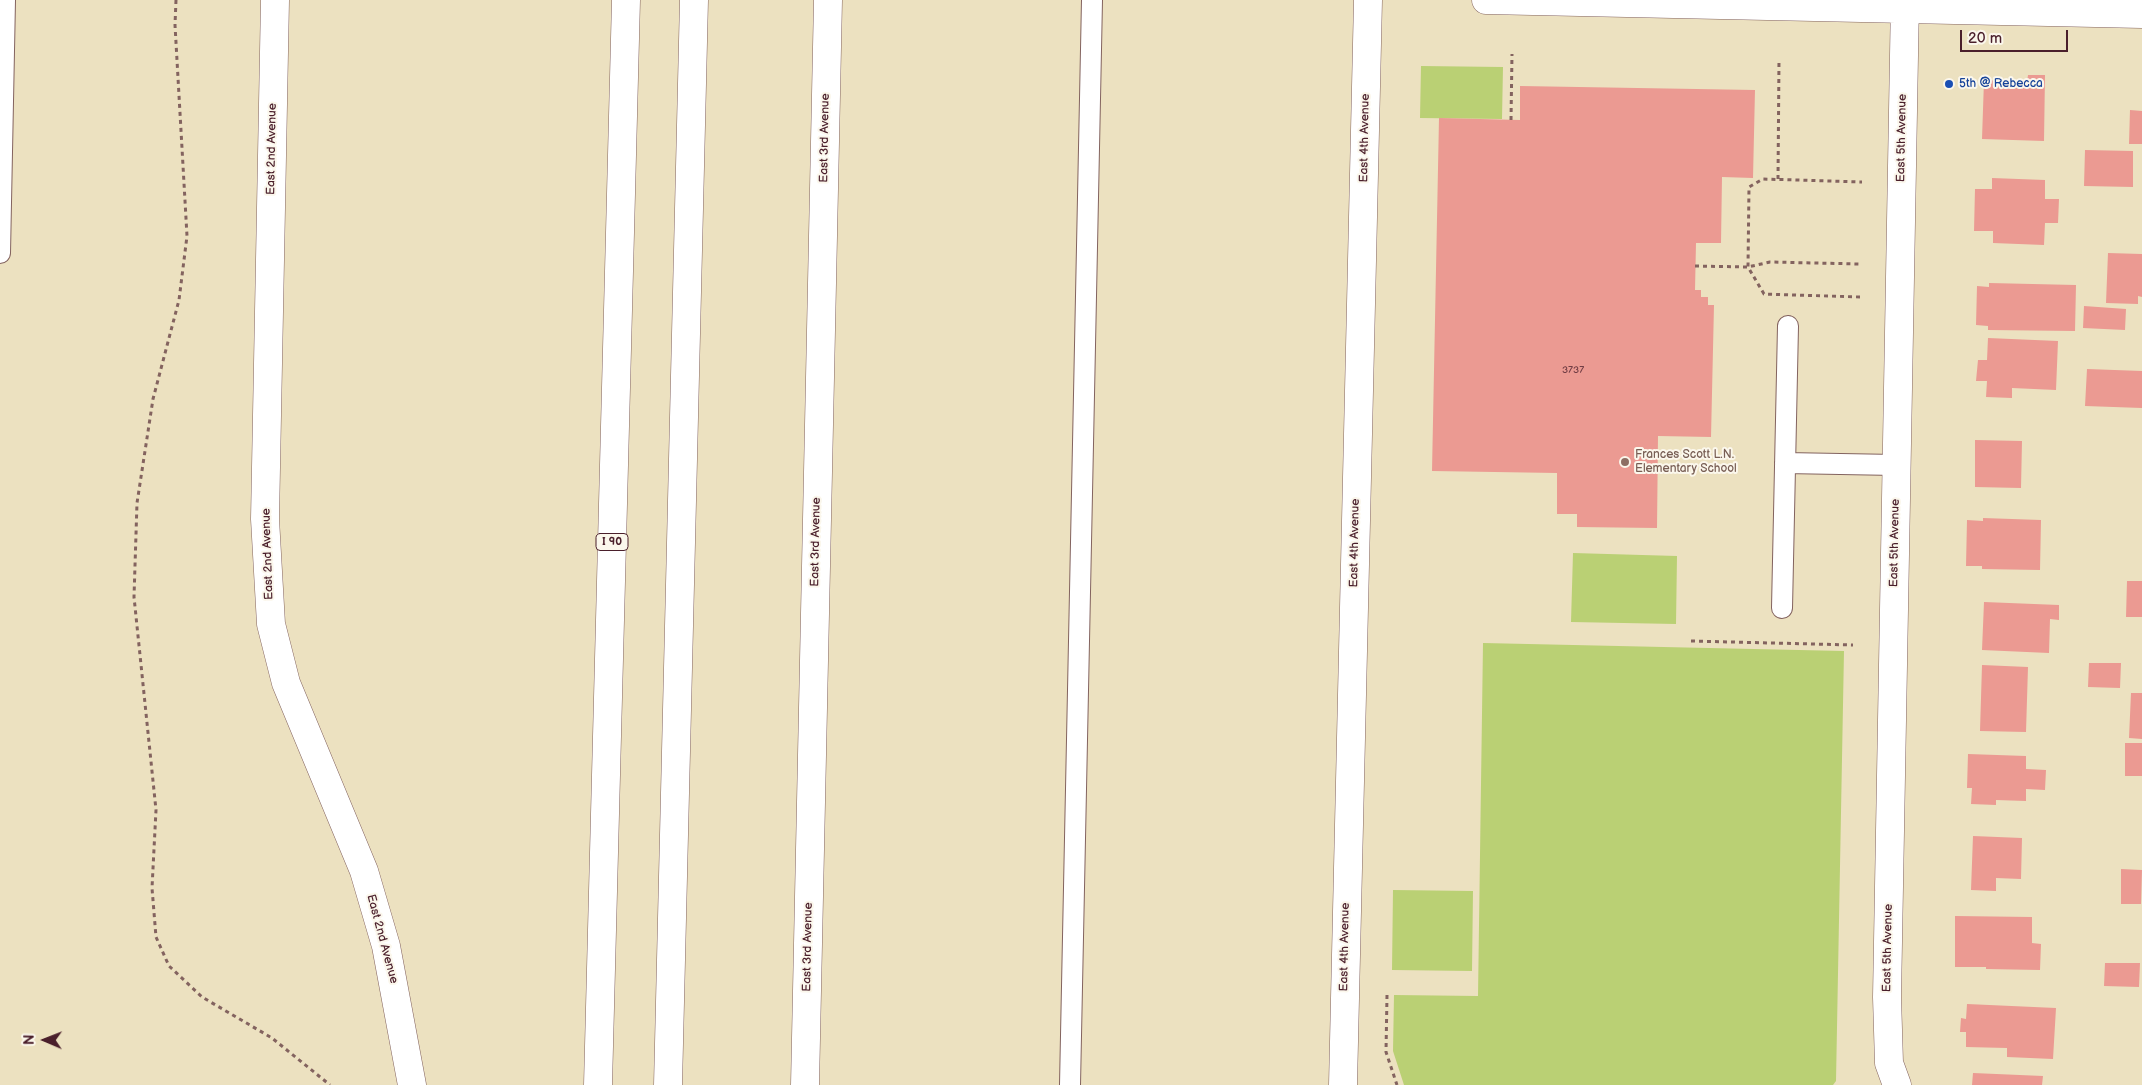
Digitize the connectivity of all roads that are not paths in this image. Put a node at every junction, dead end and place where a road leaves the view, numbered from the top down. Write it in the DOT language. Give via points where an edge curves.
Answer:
graph roads {
  1 [pos="6,0"];
  2 [pos="275,0"];
  3 [pos="626,0"];
  4 [pos="694,0"];
  5 [pos="828,0"];
  6 [pos="1092,0"];
  7 [pos="1368,0"];
  8 [pos="1486,0"];
  9 [pos="1641,2"];
  10 [pos="1904,4"];
  11 [pos="2142,14"];
  12 [pos="0,253"];
  13 [pos="1788,326"];
  14 [pos="1785,463"];
  15 [pos="1896,465"];
  16 [pos="1782,608"];
  17 [pos="412,1085"];
  18 [pos="598,1085"];
  19 [pos="668,1085"];
  20 [pos="805,1085"];
  21 [pos="1070,1085"];
  22 [pos="1344,1085"];
  23 [pos="1897,1085"];
  1 -- 12 [label="lane"];
  2 -- 17 [label="main road, East 2nd Avenue" via="265,519 270,624 286,683 364,871 386,946"];
  3 -- 18 [label="main road, I 90"];
  4 -- 19 [label="main road"];
  5 -- 20 [label="main road, East 3rd Avenue"];
  6 -- 21 [label="lane"];
  7 -- 22 [label="main road, East 4th Avenue"];
  8 -- 9 [label="main road"];
  9 -- 10 [label="main road"];
  10 -- 11 [label="main road"];
  10 -- 15 [label="main road, East 5th Avenue"];
  13 -- 14 [label="lane"];
  14 -- 15 [label="lane"];
  14 -- 16 [label="lane"];
  15 -- 23 [label="main road, East 5th Avenue" via="1887,997 1889,1063"];
}
